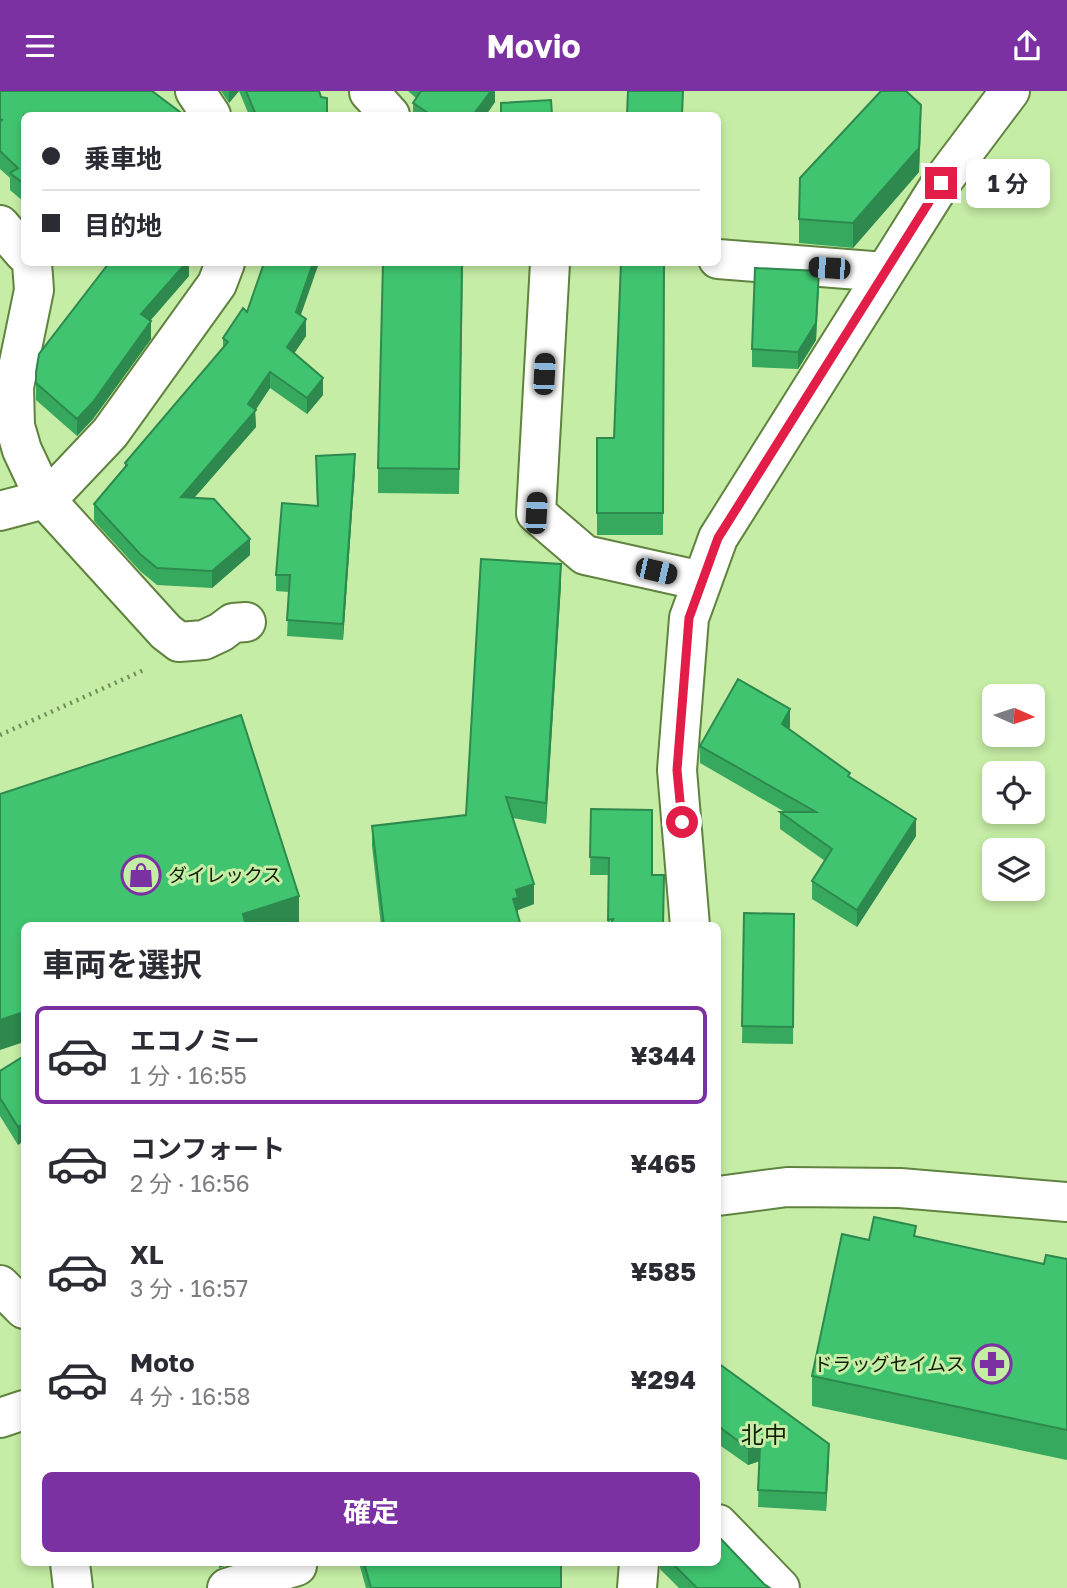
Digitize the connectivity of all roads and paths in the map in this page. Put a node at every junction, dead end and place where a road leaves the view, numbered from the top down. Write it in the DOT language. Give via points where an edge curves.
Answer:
graph roads {
  1 [pos="195,91"];
  2 [pos="1010,91"];
  3 [pos="209,112"];
  4 [pos="0,225"];
  5 [pos="21,250"];
  6 [pos="721,260"];
  7 [pos="32,266"];
  8 [pos="224,266"];
  9 [pos="550,266"];
  10 [pos="885,272"];
  11 [pos="45,499"];
  12 [pos="0,511"];
  13 [pos="702,581"];
  14 [pos="246,622"];
  15 [pos="147,668"];
  16 [pos="0,735"];
  17 [pos="690,922"];
  18 [pos="721,1196"];
  19 [pos="1067,1202"];
  20 [pos="0,1285"];
  21 [pos="21,1306"];
  22 [pos="21,1411"];
  23 [pos="0,1418"];
  24 [pos="721,1527"];
  25 [pos="70,1566"];
  26 [pos="639,1566"];
  27 [pos="299,1572"];
  28 [pos="73,1588"];
  29 [pos="227,1588"];
  30 [pos="637,1588"];
  31 [pos="780,1588"];
  1 -- 3 [label="street"];
  2 -- 10 [label="street" via="941,183"];
  4 -- 5 [label="street"];
  6 -- 10 [label="street"];
  7 -- 11 [label="street" via="34,290 13,387 15,426"];
  8 -- 11 [label="street" via="217,284 110,433"];
  9 -- 13 [label="street" via="536,513 585,555"];
  10 -- 13 [label="street" via="718,538"];
  11 -- 12 [label="street"];
  11 -- 14 [label="street" via="179,642 204,640 233,623"];
  13 -- 17 [label="street" via="689,618 677,770"];
  15 -- 16 [label="path"];
  18 -- 19 [label="street" via="786,1187 900,1188"];
  20 -- 21 [label="street"];
  22 -- 23 [label="street"];
  24 -- 31 [label="street"];
  25 -- 28 [label="street"];
  26 -- 30 [label="street"];
  27 -- 29 [label="street"];
}
